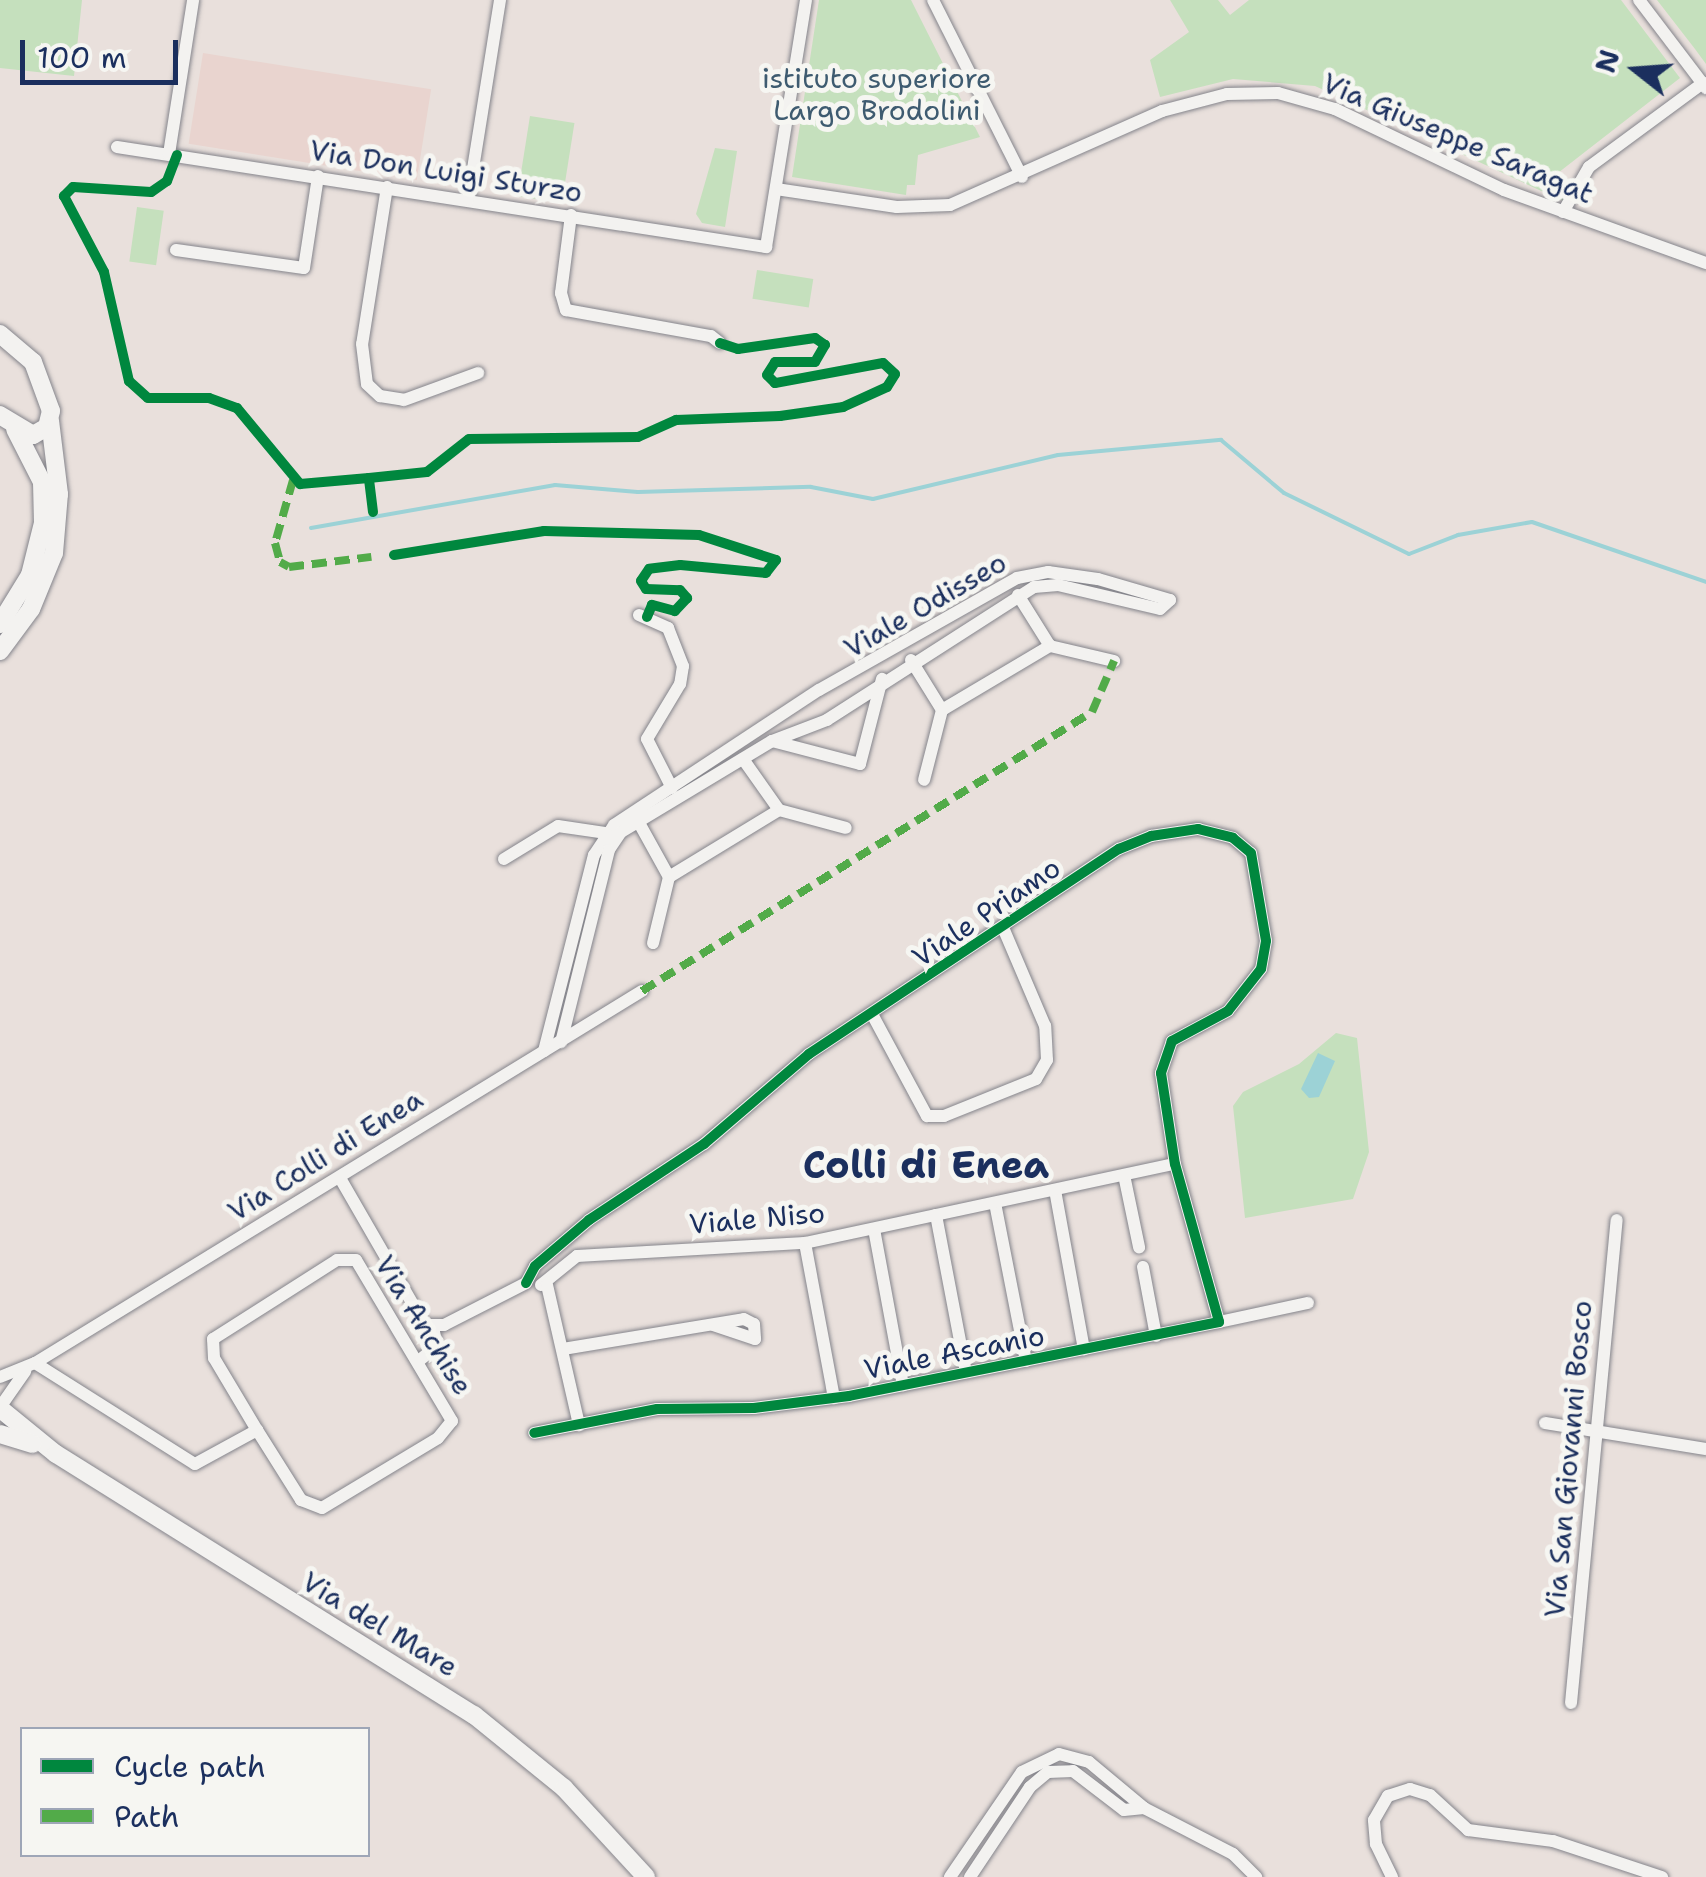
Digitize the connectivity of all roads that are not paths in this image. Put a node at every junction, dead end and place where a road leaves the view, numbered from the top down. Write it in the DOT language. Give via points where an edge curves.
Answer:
graph roads {
  1 [pos="193,0"];
  2 [pos="500,0"];
  3 [pos="806,0"];
  4 [pos="933,0"];
  5 [pos="1639,0"];
  6 [pos="1704,85"];
  7 [pos="117,147"];
  8 [pos="169,154"];
  9 [pos="318,176"];
  10 [pos="1022,177"];
  11 [pos="387,187"];
  12 [pos="776,189"];
  13 [pos="468,200"];
  14 [pos="1563,212"];
  15 [pos="571,215"];
  16 [pos="176,250"];
  17 [pos="1706,263"];
  18 [pos="2,334"];
  19 [pos="720,344"];
  20 [pos="478,374"];
  21 [pos="0,415"];
  22 [pos="50,421"];
  23 [pos="15,429"];
  24 [pos="1018,595"];
  25 [pos="639,615"];
  26 [pos="0,624"];
  27 [pos="929,630"];
  28 [pos="937,644"];
  29 [pos="1050,646"];
  30 [pos="0,651"];
  31 [pos="911,660"];
  32 [pos="1114,661"];
  33 [pos="882,679"];
  34 [pos="834,683"];
  35 [pos="801,704"];
  36 [pos="848,705"];
  37 [pos="942,710"];
  38 [pos="812,725"];
  39 [pos="772,741"];
  40 [pos="743,759"];
  41 [pos="924,780"];
  42 [pos="672,788"];
  43 [pos="779,810"];
  44 [pos="638,822"];
  45 [pos="846,828"];
  46 [pos="606,833"];
  47 [pos="504,859"];
  48 [pos="669,876"];
  49 [pos="590,896"];
  50 [pos="1004,930"];
  51 [pos="653,943"];
  52 [pos="642,992"];
  53 [pos="872,1014"];
  54 [pos="561,1042"];
  55 [pos="544,1051"];
  56 [pos="1174,1164"];
  57 [pos="1124,1176"];
  58 [pos="340,1178"];
  59 [pos="1055,1190"];
  60 [pos="995,1203"];
  61 [pos="936,1216"];
  62 [pos="1617,1220"];
  63 [pos="874,1229"];
  64 [pos="567,1239"];
  65 [pos="805,1243"];
  66 [pos="1138,1247"];
  67 [pos="576,1256"];
  68 [pos="1143,1268"];
  69 [pos="526,1283"];
  70 [pos="547,1285"];
  71 [pos="1308,1303"];
  72 [pos="1219,1322"];
  73 [pos="713,1326"];
  74 [pos="433,1327"];
  75 [pos="1156,1336"];
  76 [pos="562,1349"];
  77 [pos="1084,1349"];
  78 [pos="420,1359"];
  79 [pos="1026,1361"];
  80 [pos="35,1363"];
  81 [pos="966,1372"];
  82 [pos="0,1377"];
  83 [pos="903,1385"];
  84 [pos="834,1398"];
  85 [pos="2,1406"];
  86 [pos="1545,1423"];
  87 [pos="580,1425"];
  88 [pos="257,1430"];
  89 [pos="1594,1432"];
  90 [pos="534,1433"];
  91 [pos="0,1434"];
  92 [pos="1706,1449"];
  93 [pos="56,1454"];
  94 [pos="1571,1702"];
  95 [pos="1144,1808"];
  96 [pos="646,1877"];
  97 [pos="950,1877"];
  98 [pos="970,1877"];
  99 [pos="1256,1877"];
  100 [pos="1392,1877"];
  101 [pos="1662,1877"];
  1 -- 8 [label="street"];
  2 -- 13 [label="street"];
  3 -- 12 [label="street"];
  4 -- 10 [label="street"];
  5 -- 6 [label="street"];
  6 -- 14 [label="street" via="1589,167"];
  7 -- 8 [label="street, Via Don Luigi Sturzo"];
  8 -- 9 [label="street, Via Don Luigi Sturzo"];
  9 -- 11 [label="street, Via Don Luigi Sturzo"];
  9 -- 16 [label="street" via="304,268"];
  10 -- 12 [label="street, Via Giuseppe Saragat" via="970,200 926,208"];
  10 -- 14 [label="street, Via Giuseppe Saragat" via="1162,111 1265,92 1334,109"];
  11 -- 13 [label="street, Via Don Luigi Sturzo"];
  11 -- 20 [label="street" via="362,344 367,384 380,396 406,400"];
  12 -- 15 [label="street, Via Don Luigi Sturzo" via="766,247"];
  13 -- 15 [label="street, Via Don Luigi Sturzo"];
  14 -- 17 [label="street, Via Giuseppe Saragat"];
  15 -- 19 [label="street" via="561,288 566,310 711,336"];
  18 -- 22 [label="main road" via="37,369"];
  21 -- 23 [label="main road"];
  22 -- 23 [label="main road" via="38,434"];
  22 -- 30 [label="main road" via="59,494 54,553 31,608"];
  23 -- 26 [label="main road" via="42,482 43,522 30,575"];
  24 -- 27 [label="street, Viale Odisseo" via="1053,585 1160,609 1171,604 1163,594 1121,583 1039,573 1007,582"];
  24 -- 28 [label="street, Viale Odisseo"];
  24 -- 29 [label="street"];
  25 -- 42 [label="street" via="668,628 683,666 680,684 647,739"];
  27 -- 28 [label="street"];
  27 -- 34 [label="street, Viale Odisseo"];
  28 -- 31 [label="street, Viale Odisseo"];
  29 -- 32 [label="street"];
  29 -- 37 [label="street"];
  31 -- 33 [label="street, Viale Odisseo"];
  31 -- 37 [label="street"];
  33 -- 36 [label="street, Viale Odisseo"];
  33 -- 39 [label="street" via="860,764"];
  34 -- 35 [label="street, Viale Odisseo"];
  34 -- 36 [label="street" via="847,690"];
  35 -- 38 [label="street"];
  35 -- 42 [label="street, Viale Odisseo"];
  36 -- 38 [label="street, Viale Odisseo"];
  37 -- 41 [label="street"];
  38 -- 39 [label="street, Viale Odisseo"];
  39 -- 40 [label="street, Viale Odisseo"];
  40 -- 43 [label="street"];
  40 -- 44 [label="street, Viale Odisseo"];
  42 -- 46 [label="street, Viale Odisseo"];
  43 -- 45 [label="street"];
  43 -- 48 [label="street"];
  44 -- 48 [label="street"];
  44 -- 49 [label="street, Viale Odisseo" via="611,844"];
  46 -- 47 [label="street" via="558,826"];
  46 -- 49 [label="street, Viale Odisseo"];
  48 -- 51 [label="street"];
  49 -- 54 [label="street, Viale Odisseo"];
  49 -- 55 [label="street, Viale Odisseo"];
  50 -- 53 [label="street, Viale Priamo"];
  50 -- 53 [label="street" via="1043,1018 1048,1060 1036,1079 944,1116 927,1116"];
  50 -- 56 [label="street, Viale Priamo" via="1108,855 1145,837 1211,831 1251,853 1265,958 1232,1007 1180,1035 1166,1051 1161,1082"];
  52 -- 54 [label="street, Via Colli di Enea"];
  53 -- 64 [label="street, Viale Priamo"];
  54 -- 55 [label="street, Via Colli di Enea"];
  55 -- 58 [label="street, Via Colli di Enea"];
  56 -- 57 [label="street, Viale Niso"];
  56 -- 72 [label="street"];
  57 -- 59 [label="street, Viale Niso"];
  57 -- 66 [label="street"];
  58 -- 74 [label="street" via="418,1318"];
  58 -- 80 [label="street, Via Colli di Enea"];
  59 -- 60 [label="street, Viale Niso"];
  59 -- 77 [label="street"];
  60 -- 61 [label="street, Viale Niso"];
  60 -- 79 [label="street"];
  61 -- 63 [label="street, Viale Niso"];
  61 -- 81 [label="street"];
  62 -- 89 [label="street, Via San Giovanni Bosco"];
  63 -- 65 [label="street, Viale Niso"];
  63 -- 83 [label="street"];
  64 -- 67 [label="street"];
  64 -- 69 [label="street, Viale Priamo" via="535,1266"];
  65 -- 67 [label="street, Viale Niso"];
  65 -- 84 [label="street"];
  67 -- 70 [label="street"];
  68 -- 75 [label="street"];
  69 -- 70 [label="street"];
  69 -- 74 [label="street"];
  70 -- 76 [label="street"];
  71 -- 72 [label="street, Viale Ascanio"];
  72 -- 75 [label="street, Viale Ascanio"];
  73 -- 76 [label="street"];
  74 -- 78 [label="street" via="437,1346"];
  75 -- 77 [label="street, Viale Ascanio"];
  76 -- 87 [label="street"];
  77 -- 79 [label="street, Viale Ascanio"];
  78 -- 88 [label="street, Via Anchise" via="449,1408 449,1428 322,1508 300,1500"];
  78 -- 88 [label="street, Via Anchise" via="364,1267 340,1259 213,1338 214,1358"];
  79 -- 81 [label="street, Viale Ascanio"];
  80 -- 82 [label="street, Via Colli di Enea"];
  80 -- 85 [label="street, Via Colli di Enea" via="12,1383"];
  80 -- 88 [label="street" via="194,1464"];
  81 -- 83 [label="street, Viale Ascanio"];
  83 -- 84 [label="street, Viale Ascanio"];
  84 -- 87 [label="street, Viale Ascanio" via="657,1408"];
  85 -- 93 [label="main road, Via del Mare"];
  86 -- 89 [label="street"];
  87 -- 90 [label="street, Viale Ascanio"];
  89 -- 92 [label="street"];
  89 -- 94 [label="street, Via San Giovanni Bosco"];
  91 -- 93 [label="main road, Via del Mare"];
  93 -- 96 [label="main road, Via del Mare" via="474,1715 564,1788"];
  95 -- 97 [label="street" via="1084,1759 1046,1757 1018,1778"];
  95 -- 98 [label="street" via="1124,1810 1073,1771 1048,1772 1030,1787"];
  95 -- 99 [label="street" via="1233,1854"];
  100 -- 101 [label="street" via="1375,1842 1374,1820 1388,1796 1415,1789 1468,1830 1562,1843"];
}
